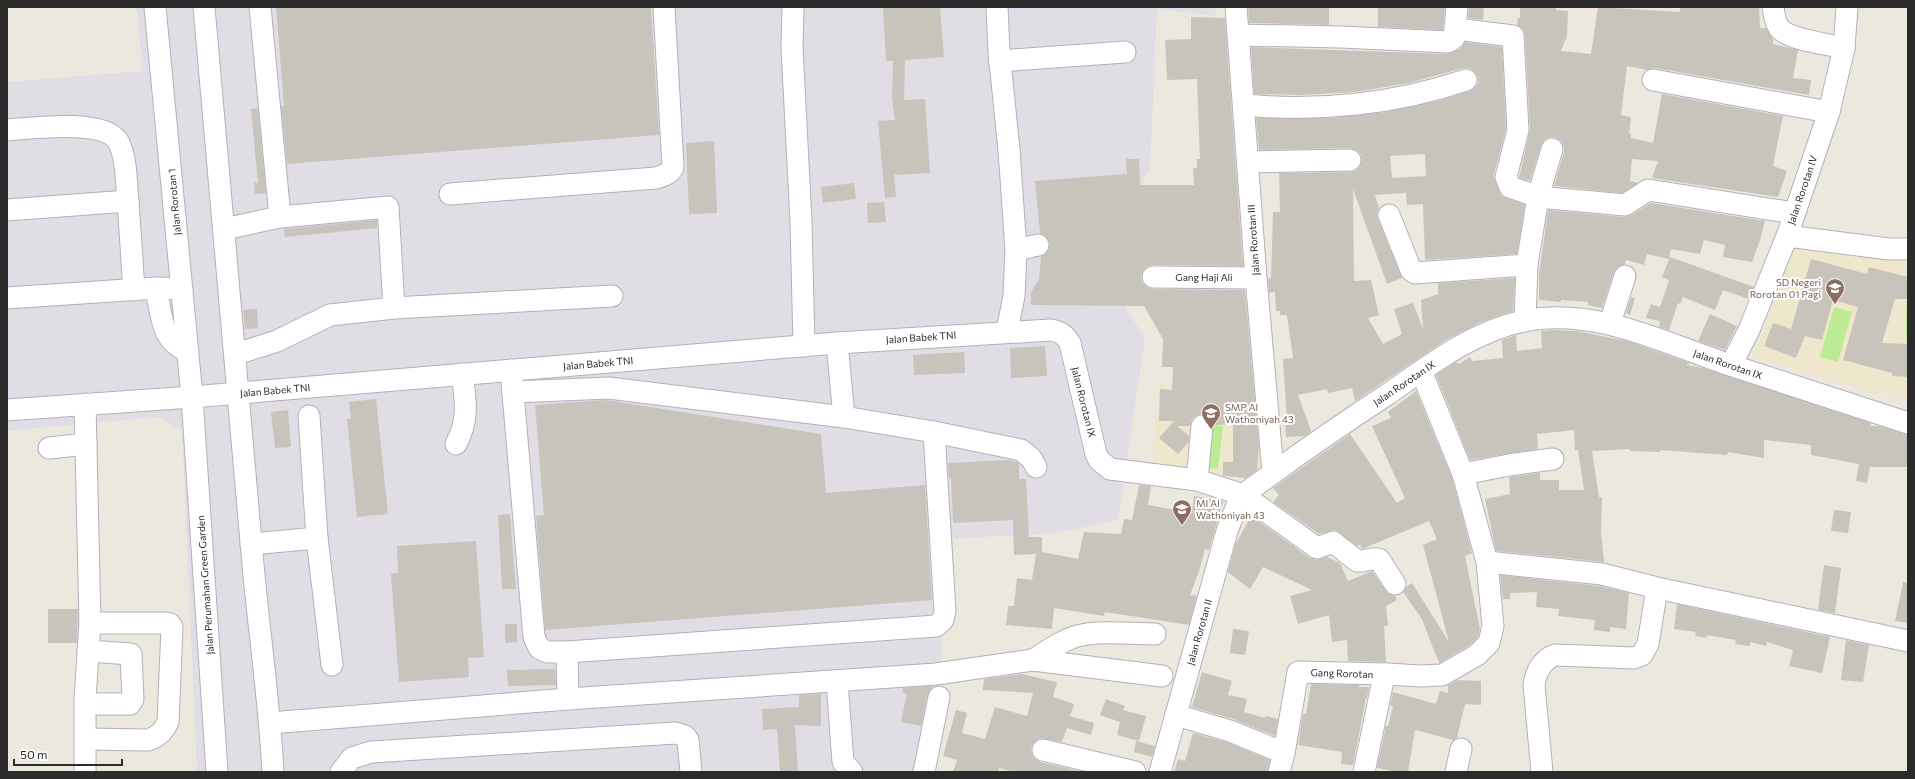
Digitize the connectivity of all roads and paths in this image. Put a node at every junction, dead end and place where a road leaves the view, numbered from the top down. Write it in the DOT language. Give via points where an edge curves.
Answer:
graph roads {
  1 [pos="155,7"];
  2 [pos="204,7"];
  3 [pos="260,7"];
  4 [pos="664,7"];
  5 [pos="793,7"];
  6 [pos="997,7"];
  7 [pos="1236,7"];
  8 [pos="1457,7"];
  9 [pos="1773,7"];
  10 [pos="1848,7"];
  11 [pos="1456,29"];
  12 [pos="1238,35"];
  13 [pos="1844,48"];
  14 [pos="1125,52"];
  15 [pos="999,61"];
  16 [pos="1466,80"];
  17 [pos="1653,80"];
  18 [pos="1244,105"];
  19 [pos="1828,112"];
  20 [pos="7,130"];
  21 [pos="1552,149"];
  22 [pos="1350,160"];
  23 [pos="1248,162"];
  24 [pos="450,194"];
  25 [pos="1538,197"];
  26 [pos="128,201"];
  27 [pos="7,210"];
  28 [pos="1794,213"];
  29 [pos="1389,215"];
  30 [pos="280,217"];
  31 [pos="224,229"];
  32 [pos="1787,236"];
  33 [pos="1038,245"];
  34 [pos="1908,249"];
  35 [pos="1016,250"];
  36 [pos="1527,265"];
  37 [pos="1625,276"];
  38 [pos="1153,277"];
  39 [pos="1256,278"];
  40 [pos="156,288"];
  41 [pos="182,289"];
  42 [pos="134,290"];
  43 [pos="612,296"];
  44 [pos="7,298"];
  45 [pos="394,308"];
  46 [pos="1525,321"];
  47 [pos="1610,323"];
  48 [pos="1007,331"];
  49 [pos="837,343"];
  50 [pos="804,346"];
  51 [pos="188,351"];
  52 [pos="236,354"];
  53 [pos="1731,365"];
  54 [pos="511,370"];
  55 [pos="1421,371"];
  56 [pos="462,374"];
  57 [pos="513,392"];
  58 [pos="235,393"];
  59 [pos="196,397"];
  60 [pos="85,404"];
  61 [pos="7,410"];
  62 [pos="309,416"];
  63 [pos="844,417"];
  64 [pos="1908,423"];
  65 [pos="1202,426"];
  66 [pos="934,432"];
  67 [pos="86,444"];
  68 [pos="456,444"];
  69 [pos="49,448"];
  70 [pos="1553,459"];
  71 [pos="1036,467"];
  72 [pos="1273,472"];
  73 [pos="1463,474"];
  74 [pos="1197,480"];
  75 [pos="1243,495"];
  76 [pos="317,538"];
  77 [pos="251,544"];
  78 [pos="1486,562"];
  79 [pos="1395,584"];
  80 [pos="1657,588"];
  81 [pos="90,623"];
  82 [pos="1154,634"];
  83 [pos="1908,641"];
  84 [pos="88,651"];
  85 [pos="567,652"];
  86 [pos="1033,660"];
  87 [pos="332,665"];
  88 [pos="1386,674"];
  89 [pos="1162,676"];
  90 [pos="837,681"];
  91 [pos="939,697"];
  92 [pos="568,699"];
  93 [pos="85,704"];
  94 [pos="1176,716"];
  95 [pos="270,723"];
  96 [pos="86,739"];
  97 [pos="1461,749"];
  98 [pos="1043,750"];
  99 [pos="1282,762"];
  100 [pos="85,772"];
  101 [pos="217,772"];
  102 [pos="274,772"];
  103 [pos="341,772"];
  104 [pos="691,772"];
  105 [pos="852,772"];
  106 [pos="924,772"];
  107 [pos="1135,772"];
  108 [pos="1160,772"];
  109 [pos="1364,772"];
  110 [pos="1456,772"];
  111 [pos="1542,772"];
  1 -- 41 [label="street, Jalan Rorotan 1"];
  2 -- 31 [label="street"];
  3 -- 30 [label="street"];
  4 -- 24 [label="street" via="673,166 671,171 656,178"];
  5 -- 50 [label="street" via="792,47"];
  6 -- 15 [label="street"];
  7 -- 12 [label="street, Jalan Rorotan III"];
  8 -- 11 [label="street"];
  9 -- 13 [label="street" via="1777,23 1787,35"];
  10 -- 13 [label="street, Jalan Rorotan IV"];
  11 -- 12 [label="street" via="1454,40 1448,42 1341,36"];
  11 -- 25 [label="street" via="1513,36 1518,130 1506,181 1510,187"];
  12 -- 18 [label="street, Jalan Rorotan III"];
  13 -- 19 [label="street, Jalan Rorotan IV"];
  14 -- 15 [label="street"];
  15 -- 35 [label="street"];
  16 -- 18 [label="street" via="1440,89 1337,105"];
  17 -- 19 [label="street"];
  18 -- 23 [label="street, Jalan Rorotan III"];
  19 -- 28 [label="street, Jalan Rorotan IV"];
  20 -- 26 [label="street" via="85,126 105,131 118,142 123,156"];
  21 -- 25 [label="street"];
  22 -- 23 [label="street"];
  23 -- 39 [label="street, Jalan Rorotan III"];
  25 -- 28 [label="street" via="1625,205 1648,190"];
  25 -- 36 [label="street"];
  26 -- 27 [label="street"];
  26 -- 42 [label="street"];
  28 -- 32 [label="street, Jalan Rorotan IV"];
  29 -- 36 [label="street" via="1411,270 1415,273"];
  30 -- 31 [label="street"];
  30 -- 45 [label="street" via="388,207"];
  31 -- 52 [label="street"];
  32 -- 34 [label="street" via="1889,249"];
  32 -- 53 [label="street, Jalan Rorotan IV" via="1749,330"];
  33 -- 35 [label="street"];
  35 -- 48 [label="street" via="1014,296"];
  36 -- 46 [label="street"];
  37 -- 47 [label="street"];
  38 -- 39 [label="street, Gang Haji Ali"];
  39 -- 72 [label="street, Jalan Rorotan III"];
  40 -- 41 [label="street"];
  40 -- 42 [label="street"];
  40 -- 51 [label="street" via="169,338 177,347"];
  41 -- 51 [label="street, Jalan Rorotan 1"];
  42 -- 44 [label="street"];
  43 -- 45 [label="street"];
  45 -- 52 [label="street" via="330,315 277,341"];
  46 -- 47 [label="street, Jalan Rorotan IX" via="1574,317"];
  46 -- 55 [label="street, Jalan Rorotan IX" via="1506,325 1477,337"];
  47 -- 53 [label="street, Jalan Rorotan IX"];
  48 -- 49 [label="street, Jalan Babek TNI"];
  48 -- 74 [label="street, Jalan Rorotan IX" via="1051,330 1060,331 1065,336 1070,343 1096,454 1104,466 1110,469"];
  49 -- 50 [label="street, Jalan Babek TNI"];
  49 -- 63 [label="street"];
  50 -- 54 [label="street, Jalan Babek TNI"];
  51 -- 59 [label="street, Jalan Rorotan 1"];
  52 -- 58 [label="street"];
  53 -- 64 [label="street, Jalan Rorotan IX"];
  54 -- 56 [label="street, Jalan Babek TNI"];
  54 -- 57 [label="street"];
  55 -- 72 [label="street, Jalan Rorotan IX"];
  55 -- 73 [label="street, Gang Rorotan"];
  56 -- 58 [label="street, Jalan Babek TNI"];
  56 -- 68 [label="street" via="465,412 463,430"];
  57 -- 63 [label="street" via="609,388"];
  57 -- 85 [label="street" via="534,637 542,650"];
  58 -- 59 [label="street, Jalan Babek TNI"];
  58 -- 77 [label="street"];
  59 -- 60 [label="street, Jalan Babek TNI"];
  59 -- 101 [label="street, Jalan Perumahan Green Garden"];
  60 -- 61 [label="street, Jalan Babek TNI"];
  60 -- 67 [label="street"];
  62 -- 76 [label="street"];
  63 -- 66 [label="street"];
  65 -- 74 [label="street"];
  66 -- 71 [label="street" via="1021,450 1031,458"];
  66 -- 85 [label="street" via="946,611 940,624 928,627"];
  67 -- 69 [label="street"];
  67 -- 81 [label="street"];
  70 -- 73 [label="street"];
  72 -- 75 [label="street, Jalan Rorotan IX"];
  73 -- 78 [label="street, Gang Rorotan"];
  74 -- 75 [label="street, Jalan Rorotan IX"];
  75 -- 79 [label="street" via="1317,548 1333,542 1357,561 1379,559"];
  75 -- 94 [label="street, Jalan Rorotan II" via="1227,531"];
  76 -- 77 [label="street"];
  76 -- 87 [label="street"];
  77 -- 95 [label="street"];
  78 -- 80 [label="street" via="1602,574"];
  78 -- 88 [label="street, Gang Rorotan" via="1493,626 1489,643 1477,654 1442,675"];
  80 -- 83 [label="street"];
  80 -- 111 [label="street" via="1648,644 1642,656 1634,658 1555,655 1549,657 1535,675"];
  81 -- 84 [label="street"];
  81 -- 96 [label="street" via="167,623 172,627 168,722 163,731 148,740"];
  82 -- 86 [label="street" via="1076,636 1056,644"];
  84 -- 93 [label="street"];
  84 -- 93 [label="street" via="131,654 133,699 130,704"];
  85 -- 92 [label="street"];
  86 -- 89 [label="street"];
  86 -- 90 [label="street" via="936,674"];
  88 -- 99 [label="street, Gang Rorotan" via="1298,672"];
  88 -- 109 [label="street"];
  90 -- 92 [label="street"];
  90 -- 105 [label="street" via="843,762"];
  91 -- 106 [label="street"];
  92 -- 95 [label="street"];
  93 -- 96 [label="street"];
  94 -- 99 [label="street" via="1230,732"];
  94 -- 108 [label="street, Jalan Rorotan II"];
  95 -- 102 [label="street"];
  96 -- 100 [label="street"];
  97 -- 110 [label="street"];
  98 -- 107 [label="street"];
  103 -- 104 [label="street" via="352,758 371,752 675,733 685,736 688,740"];
}
